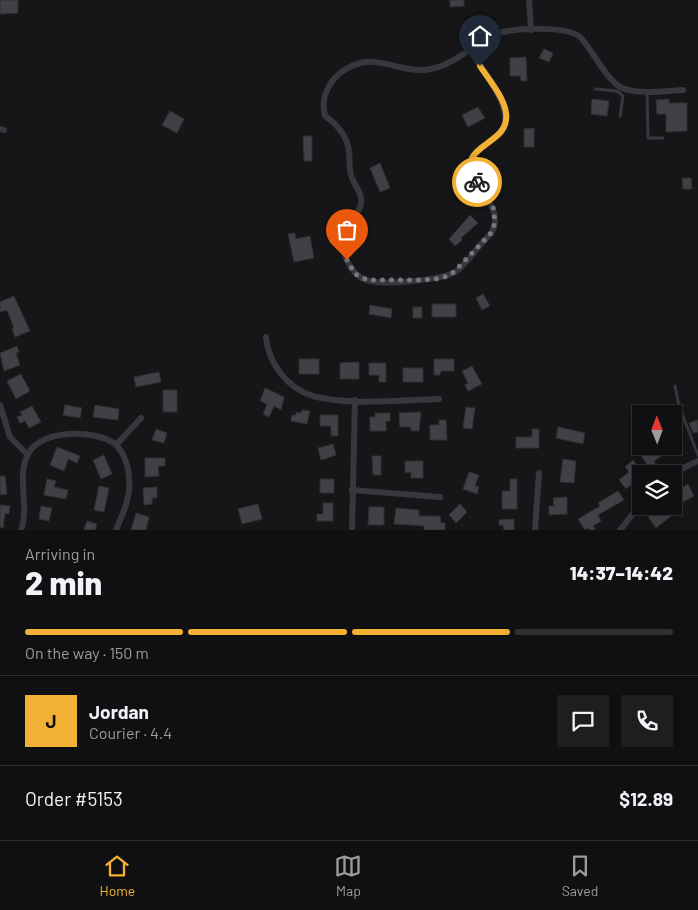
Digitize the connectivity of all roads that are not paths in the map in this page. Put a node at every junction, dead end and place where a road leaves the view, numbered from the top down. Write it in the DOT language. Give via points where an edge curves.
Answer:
graph roads {
  1 [pos="529,0"];
  2 [pos="531,30"];
  3 [pos="470,50"];
  4 [pos="595,89"];
  5 [pos="683,90"];
  6 [pos="621,91"];
  7 [pos="647,91"];
  8 [pos="620,116"];
  9 [pos="663,138"];
  10 [pos="266,337"];
  11 [pos="675,386"];
  12 [pos="356,400"];
  13 [pos="439,400"];
  14 [pos="0,405"];
  15 [pos="141,418"];
  16 [pos="116,445"];
  17 [pos="28,455"];
  18 [pos="698,455"];
  19 [pos="698,461"];
  20 [pos="682,469"];
  21 [pos="539,473"];
  22 [pos="352,490"];
  23 [pos="440,497"];
  24 [pos="632,515"];
  25 [pos="21,530"];
  26 [pos="116,530"];
  27 [pos="352,530"];
  28 [pos="535,530"];
  29 [pos="620,530"];
  1 -- 2 [label="street"];
  2 -- 3 [label="street" via="494,35"];
  2 -- 6 [label="street" via="569,31 580,36"];
  3 -- 3 [label="street" via="506,113 501,133 475,152 471,161 473,177 493,206 495,222 492,232 459,269 443,278 367,280 355,274 343,248 344,235 361,200 351,175 348,146 336,124 325,116 323,103 327,89 335,76 361,62 376,61 421,70 444,67"];
  4 -- 6 [label="lane"];
  5 -- 7 [label="street"];
  6 -- 7 [label="street"];
  6 -- 8 [label="lane"];
  7 -- 9 [label="lane" via="648,138"];
  10 -- 12 [label="street" via="270,354 287,382 312,396"];
  11 -- 18 [label="lane"];
  12 -- 13 [label="street"];
  12 -- 22 [label="street"];
  14 -- 17 [label="street" via="10,437"];
  15 -- 16 [label="street"];
  16 -- 17 [label="street" via="102,436 54,436 35,445"];
  16 -- 26 [label="street" via="126,461 130,479 128,499"];
  17 -- 25 [label="street"];
  19 -- 20 [label="street"];
  21 -- 28 [label="street"];
  22 -- 23 [label="street"];
  22 -- 27 [label="street"];
  24 -- 29 [label="street"];
}
